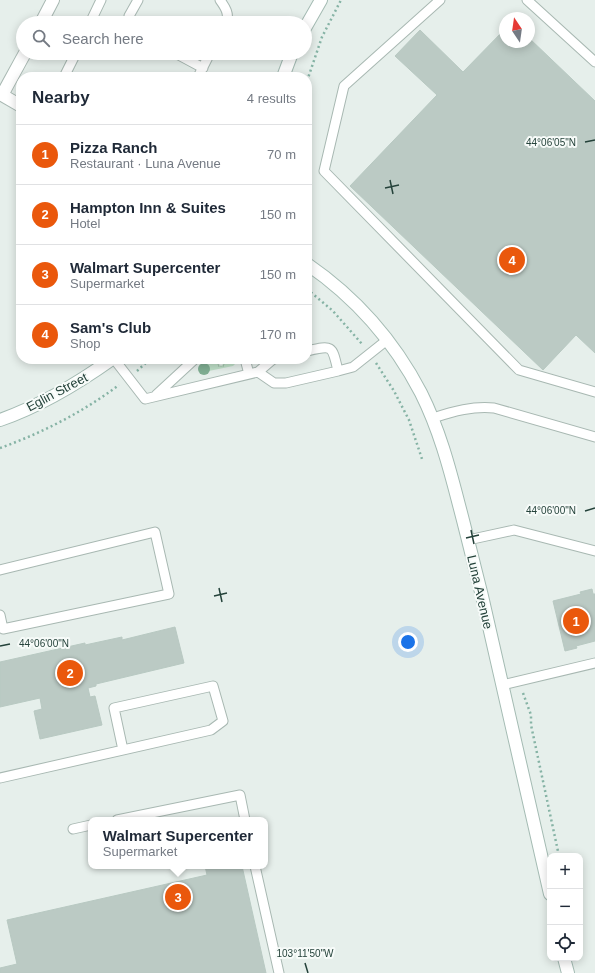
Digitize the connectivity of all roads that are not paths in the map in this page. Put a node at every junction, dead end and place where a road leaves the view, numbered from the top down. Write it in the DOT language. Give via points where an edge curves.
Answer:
graph roads {
  1 [pos="53,0"];
  2 [pos="102,0"];
  3 [pos="138,0"];
  4 [pos="220,0"];
  5 [pos="321,0"];
  6 [pos="440,0"];
  7 [pos="527,0"];
  8 [pos="536,4"];
  9 [pos="45,16"];
  10 [pos="94,16"];
  11 [pos="130,16"];
  12 [pos="227,16"];
  13 [pos="312,16"];
  14 [pos="21,60"];
  15 [pos="72,60"];
  16 [pos="188,60"];
  17 [pos="206,60"];
  18 [pos="289,60"];
  19 [pos="595,62"];
  20 [pos="202,68"];
  21 [pos="66,72"];
  22 [pos="200,72"];
  23 [pos="285,72"];
  24 [pos="16,103"];
  25 [pos="312,268"];
  26 [pos="387,340"];
  27 [pos="312,350"];
  28 [pos="106,364"];
  29 [pos="117,364"];
  30 [pos="190,364"];
  31 [pos="248,364"];
  32 [pos="266,364"];
  33 [pos="338,371"];
  34 [pos="254,373"];
  35 [pos="595,392"];
  36 [pos="155,396"];
  37 [pos="433,418"];
  38 [pos="0,420"];
  39 [pos="595,437"];
  40 [pos="468,540"];
  41 [pos="595,551"];
  42 [pos="0,570"];
  43 [pos="0,615"];
  44 [pos="595,663"];
  45 [pos="502,685"];
  46 [pos="123,750"];
  47 [pos="0,778"];
  48 [pos="131,817"];
  49 [pos="244,817"];
  50 [pos="88,826"];
  51 [pos="73,829"];
  52 [pos="257,869"];
  53 [pos="549,889"];
  54 [pos="565,961"];
  55 [pos="279,973"];
  56 [pos="568,973"];
  1 -- 9 [label="street"];
  2 -- 10 [label="lane"];
  3 -- 11 [label="lane"];
  4 -- 12 [label="lane"];
  5 -- 13 [label="street"];
  6 -- 35 [label="lane" via="344,86 324,171 519,370"];
  7 -- 8 [label="lane"];
  8 -- 19 [label="lane"];
  14 -- 24 [label="street" via="2,95"];
  15 -- 21 [label="lane"];
  16 -- 20 [label="lane"];
  17 -- 20 [label="lane"];
  18 -- 23 [label="street"];
  20 -- 22 [label="lane"];
  25 -- 26 [label="street, Luna Avenue" via="349,297"];
  26 -- 33 [label="lane" via="353,367"];
  26 -- 37 [label="street, Luna Avenue" via="408,370"];
  27 -- 33 [label="lane" via="331,348"];
  28 -- 38 [label="street, Eglin Street" via="67,389"];
  29 -- 36 [label="lane" via="145,399"];
  30 -- 36 [label="lane"];
  31 -- 34 [label="lane"];
  32 -- 34 [label="lane"];
  33 -- 34 [label="lane" via="286,383 274,383"];
  34 -- 36 [label="lane"];
  37 -- 39 [label="lane" via="470,408 494,408"];
  37 -- 40 [label="street, Luna Avenue"];
  40 -- 41 [label="lane" via="514,530"];
  40 -- 45 [label="street, Luna Avenue"];
  42 -- 43 [label="lane" via="155,532 169,594 3,629"];
  44 -- 45 [label="lane"];
  45 -- 53 [label="street, Luna Avenue"];
  46 -- 46 [label="lane" via="211,730 223,721 213,686 114,708"];
  46 -- 47 [label="lane"];
  48 -- 49 [label="lane" via="240,795"];
  50 -- 51 [label="lane"];
  52 -- 55 [label="lane"];
  54 -- 56 [label="street"];
}
